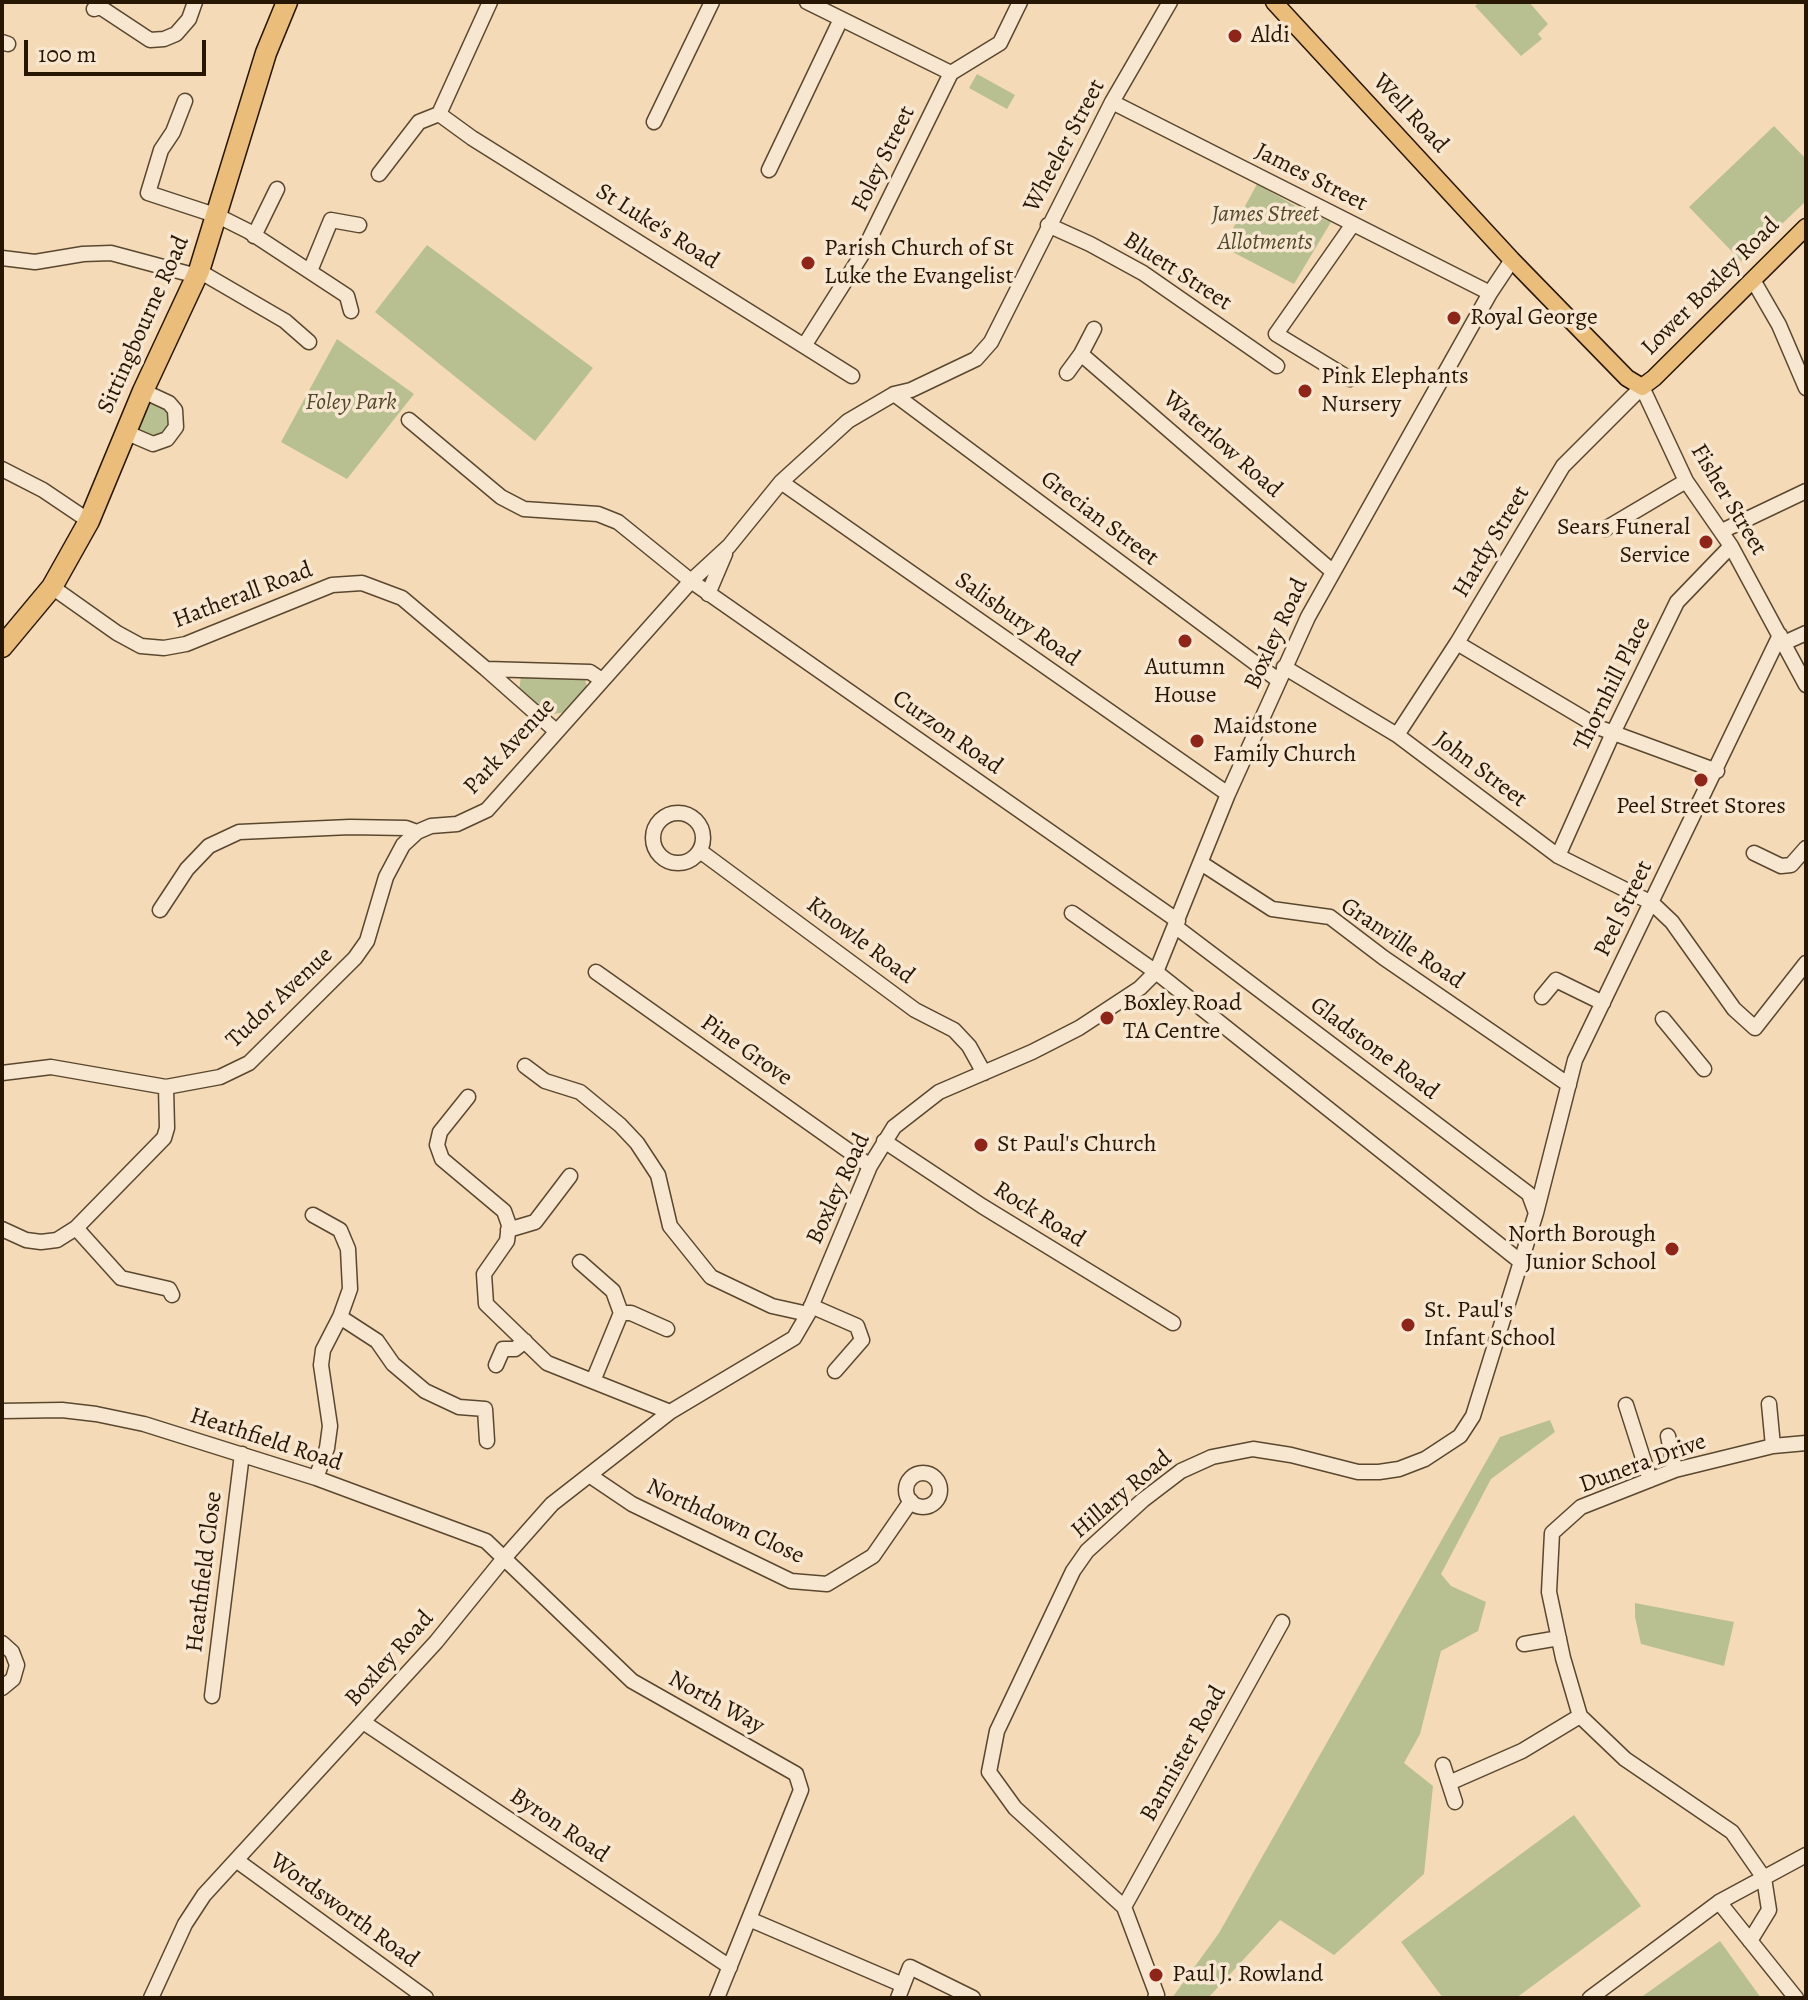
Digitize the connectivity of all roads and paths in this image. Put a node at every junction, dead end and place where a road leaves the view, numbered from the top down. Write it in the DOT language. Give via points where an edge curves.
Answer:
graph roads {
  1 [pos="195,2"];
  2 [pos="287,2"];
  3 [pos="490,2"];
  4 [pos="712,2"];
  5 [pos="807,2"];
  6 [pos="1020,2"];
  7 [pos="1170,2"];
  8 [pos="1274,2"];
  9 [pos="98,6"];
  10 [pos="841,19"];
  11 [pos="951,73"];
  12 [pos="185,101"];
  13 [pos="1112,102"];
  14 [pos="439,114"];
  15 [pos="654,122"];
  16 [pos="769,170"];
  17 [pos="379,174"];
  18 [pos="277,189"];
  19 [pos="218,216"];
  20 [pos="1353,224"];
  21 [pos="359,225"];
  22 [pos="1048,225"];
  23 [pos="1806,227"];
  24 [pos="254,236"];
  25 [pos="2,258"];
  26 [pos="1512,260"];
  27 [pos="310,271"];
  28 [pos="198,274"];
  29 [pos="1753,280"];
  30 [pos="1490,293"];
  31 [pos="351,311"];
  32 [pos="1094,329"];
  33 [pos="309,342"];
  34 [pos="804,346"];
  35 [pos="1081,354"];
  36 [pos="1277,366"];
  37 [pos="1067,373"];
  38 [pos="852,376"];
  39 [pos="1350,379"];
  40 [pos="1642,387"];
  41 [pos="1806,388"];
  42 [pos="143,391"];
  43 [pos="894,394"];
  44 [pos="409,420"];
  45 [pos="125,432"];
  46 [pos="2,469"];
  47 [pos="1686,481"];
  48 [pos="781,482"];
  49 [pos="1806,491"];
  50 [pos="89,521"];
  51 [pos="1605,529"];
  52 [pos="1722,531"];
  53 [pos="729,546"];
  54 [pos="1731,546"];
  55 [pos="1332,571"];
  56 [pos="691,581"];
  57 [pos="52,587"];
  58 [pos="708,594"];
  59 [pos="1806,633"];
  60 [pos="1782,639"];
  61 [pos="1457,643"];
  62 [pos="2,647"];
  63 [pos="486,669"];
  64 [pos="1281,674"];
  65 [pos="602,680"];
  66 [pos="1806,685"];
  67 [pos="556,731"];
  68 [pos="1613,733"];
  69 [pos="1397,735"];
  70 [pos="1717,771"];
  71 [pos="1228,794"];
  72 [pos="417,832"];
  73 [pos="1806,848"];
  74 [pos="700,851"];
  75 [pos="1754,853"];
  76 [pos="1558,856"];
  77 [pos="1201,863"];
  78 [pos="1652,903"];
  79 [pos="160,910"];
  80 [pos="1072,913"];
  81 [pos="1177,924"];
  82 [pos="1806,963"];
  83 [pos="596,972"];
  84 [pos="1156,972"];
  85 [pos="1542,997"];
  86 [pos="1603,1003"];
  87 [pos="1663,1019"];
  88 [pos="525,1066"];
  89 [pos="1704,1069"];
  90 [pos="2,1073"];
  91 [pos="984,1073"];
  92 [pos="1569,1085"];
  93 [pos="166,1087"];
  94 [pos="468,1097"];
  95 [pos="884,1141"];
  96 [pos="870,1166"];
  97 [pos="570,1176"];
  98 [pos="1536,1213"];
  99 [pos="313,1215"];
  100 [pos="76,1228"];
  101 [pos="2,1229"];
  102 [pos="508,1230"];
  103 [pos="580,1262"];
  104 [pos="1521,1262"];
  105 [pos="172,1295"];
  106 [pos="809,1310"];
  107 [pos="621,1313"];
  108 [pos="340,1317"];
  109 [pos="1173,1323"];
  110 [pos="667,1329"];
  111 [pos="525,1341"];
  112 [pos="496,1365"];
  113 [pos="835,1371"];
  114 [pos="593,1381"];
  115 [pos="1769,1404"];
  116 [pos="1626,1405"];
  117 [pos="2,1411"];
  118 [pos="670,1412"];
  119 [pos="1668,1436"];
  120 [pos="487,1441"];
  121 [pos="1806,1443"];
  122 [pos="1773,1446"];
  123 [pos="242,1454"];
  124 [pos="1675,1470"];
  125 [pos="589,1475"];
  126 [pos="316,1478"];
  127 [pos="1650,1480"];
  128 [pos="911,1501"];
  129 [pos="505,1557"];
  130 [pos="1282,1622"];
  131 [pos="1559,1638"];
  132 [pos="2,1643"];
  133 [pos="1524,1644"];
  134 [pos="2,1688"];
  135 [pos="212,1696"];
  136 [pos="1580,1716"];
  137 [pos="363,1722"];
  138 [pos="1443,1765"];
  139 [pos="1449,1783"];
  140 [pos="1455,1802"];
  141 [pos="1806,1855"];
  142 [pos="236,1860"];
  143 [pos="1764,1878"];
  144 [pos="1719,1902"];
  145 [pos="1124,1907"];
  146 [pos="749,1919"];
  147 [pos="1750,1941"];
  148 [pos="730,1967"];
  149 [pos="900,1992"];
  150 [pos="1799,1994"];
  151 [pos="1156,1996"];
  152 [pos="151,1998"];
  153 [pos="426,1998"];
  154 [pos="717,1998"];
  155 [pos="973,1998"];
  156 [pos="1590,1998"];
  1 -- 9 [label="street" via="176,34 150,40"];
  2 -- 19 [label="highway, Sittingbourne Road" via="266,53"];
  3 -- 14 [label="street"];
  4 -- 15 [label="street"];
  5 -- 10 [label="street"];
  6 -- 11 [label="street" via="1000,43"];
  7 -- 13 [label="street, Wheeler Street"];
  8 -- 26 [label="main road, Well Road"];
  10 -- 11 [label="street"];
  10 -- 16 [label="street"];
  11 -- 34 [label="street, Foley Street" via="861,256"];
  12 -- 19 [label="street" via="148,193"];
  13 -- 20 [label="street, James Street"];
  13 -- 22 [label="street, Wheeler Street"];
  14 -- 17 [label="street" via="419,122"];
  14 -- 34 [label="street, St Luke's Road"];
  18 -- 24 [label="street"];
  19 -- 24 [label="street"];
  19 -- 28 [label="highway, Sittingbourne Road"];
  20 -- 30 [label="street, James Street"];
  20 -- 39 [label="street" via="1276,334"];
  21 -- 27 [label="street" via="331,220"];
  22 -- 36 [label="street, Bluett Street" via="1143,273"];
  22 -- 43 [label="street, Wheeler Street" via="1002,323 976,359"];
  23 -- 29 [label="main road, Lower Boxley Road"];
  24 -- 27 [label="street"];
  25 -- 28 [label="street" via="35,262 111,253"];
  26 -- 30 [label="street, Boxley Road"];
  26 -- 40 [label="main road, Lower Boxley Road" via="1627,378"];
  27 -- 31 [label="street" via="347,296"];
  28 -- 33 [label="street" via="285,321"];
  28 -- 42 [label="highway, Sittingbourne Road"];
  29 -- 40 [label="main road, Lower Boxley Road"];
  29 -- 41 [label="street"];
  30 -- 55 [label="street, Boxley Road"];
  32 -- 35 [label="street"];
  34 -- 38 [label="street, St Luke's Road"];
  35 -- 37 [label="street"];
  35 -- 55 [label="street, Waterlow Road"];
  40 -- 47 [label="street, Fisher Street"];
  40 -- 61 [label="street, Hardy Street" via="1563,466"];
  42 -- 45 [label="highway, Sittingbourne Road"];
  42 -- 45 [label="street" via="169,403 176,427 167,439 153,444"];
  43 -- 48 [label="street, Wheeler Street" via="848,421"];
  43 -- 64 [label="street, Grecian Street"];
  44 -- 56 [label="street, Curzon Road" via="501,497 524,509 598,514 618,522"];
  45 -- 50 [label="highway, Sittingbourne Road"];
  46 -- 50 [label="street"];
  47 -- 51 [label="street"];
  47 -- 52 [label="street, Fisher Street"];
  48 -- 53 [label="street, Park Avenue"];
  48 -- 71 [label="street, Salisbury Road"];
  49 -- 52 [label="street"];
  50 -- 57 [label="highway, Sittingbourne Road"];
  52 -- 54 [label="street, Fisher Street"];
  53 -- 56 [label="street, Park Avenue"];
  53 -- 58 [label="street"];
  54 -- 60 [label="street, Fisher Street"];
  54 -- 68 [label="street, Thornhill Place" via="1677,602"];
  55 -- 64 [label="street, Boxley Road"];
  56 -- 58 [label="street, Curzon Road"];
  56 -- 65 [label="street, Park Avenue"];
  57 -- 62 [label="highway, Sittingbourne Road"];
  57 -- 63 [label="street, Hatherall Road" via="117,633 141,646 164,648 332,585 362,583 402,598"];
  58 -- 81 [label="street, Curzon Road"];
  59 -- 60 [label="street"];
  60 -- 66 [label="street, Fisher Street"];
  60 -- 70 [label="street, Peel Street"];
  61 -- 68 [label="street"];
  61 -- 69 [label="street, Hardy Street"];
  63 -- 65 [label="street" via="590,672"];
  63 -- 67 [label="street, Hatherall Road"];
  64 -- 69 [label="street, John Street"];
  64 -- 71 [label="street, Boxley Road"];
  65 -- 67 [label="street, Park Avenue"];
  67 -- 72 [label="street, Park Avenue" via="487,810 457,824"];
  68 -- 70 [label="street"];
  68 -- 76 [label="street, Thornhill Place"];
  69 -- 76 [label="street, John Street"];
  70 -- 78 [label="street, Peel Street"];
  71 -- 77 [label="street, Boxley Road"];
  72 -- 79 [label="street, Park Avenue" via="350,827 239,832 209,846"];
  72 -- 93 [label="street, Tudor Avenue" via="403,845 386,877 367,941 355,958 249,1063 220,1077"];
  73 -- 75 [label="street" via="1791,865 1781,866"];
  74 -- 91 [label="street, Knowle Road" via="915,1010 954,1030"];
  76 -- 78 [label="street, John Street"];
  77 -- 81 [label="street, Boxley Road"];
  77 -- 92 [label="street, Granville Road" via="1272,909 1330,917"];
  78 -- 82 [label="street" via="1672,922 1734,1009 1755,1028"];
  78 -- 86 [label="street, Peel Street"];
  80 -- 84 [label="street"];
  81 -- 84 [label="street, Boxley Road"];
  81 -- 98 [label="street, Gladstone Road" via="1529,1194"];
  83 -- 96 [label="street, Pine Grove"];
  84 -- 91 [label="street, Boxley Road" via="1079,1028"];
  84 -- 104 [label="street"];
  85 -- 86 [label="street" via="1556,980"];
  86 -- 92 [label="street, Peel Street" via="1575,1060"];
  87 -- 89 [label="street"];
  88 -- 106 [label="street" via="553,1085 580,1092 637,1143 658,1175 670,1226 711,1277 772,1306"];
  90 -- 93 [label="street, Tudor Avenue" via="51,1067"];
  91 -- 95 [label="street, Boxley Road" via="939,1092"];
  92 -- 98 [label="street, Peel Street"];
  93 -- 100 [label="street" via="164,1138"];
  94 -- 102 [label="street" via="440,1132 437,1145 442,1159 504,1211"];
  95 -- 96 [label="street, Boxley Road"];
  95 -- 109 [label="street, Rock Road"];
  96 -- 106 [label="street, Boxley Road"];
  97 -- 102 [label="street" via="535,1222"];
  98 -- 104 [label="street, Hillary Road"];
  99 -- 108 [label="street" via="340,1230 348,1249 350,1289"];
  100 -- 101 [label="street" via="57,1240 41,1242"];
  100 -- 105 [label="street" via="121,1278 169,1289"];
  102 -- 111 [label="street" via="507,1241 484,1274 486,1304"];
  103 -- 107 [label="street" via="613,1291"];
  104 -- 145 [label="street, Hillary Road" via="1473,1416 1443,1450 1379,1472 1253,1449 1212,1457 1163,1483 1087,1551 1073,1571 997,1731 989,1772 1015,1808"];
  106 -- 113 [label="street" via="857,1326 862,1340"];
  106 -- 118 [label="street, Boxley Road" via="794,1338"];
  107 -- 110 [label="street"];
  107 -- 114 [label="street"];
  108 -- 120 [label="street" via="377,1341 393,1364 425,1391 459,1407 485,1409"];
  108 -- 126 [label="street" via="323,1350 330,1426"];
  111 -- 112 [label="street" via="515,1349 503,1349"];
  111 -- 114 [label="street" via="547,1363"];
  114 -- 118 [label="street"];
  115 -- 122 [label="street"];
  116 -- 127 [label="street"];
  117 -- 123 [label="street, Heathfield Road" via="96,1414"];
  118 -- 125 [label="street, Boxley Road"];
  119 -- 124 [label="street"];
  121 -- 122 [label="street, Dunera Drive"];
  122 -- 124 [label="street, Dunera Drive"];
  123 -- 126 [label="street, Heathfield Road"];
  123 -- 135 [label="street, Heathfield Close"];
  124 -- 127 [label="street, Dunera Drive"];
  125 -- 128 [label="street, Northdown Close" via="632,1504 791,1581 827,1584 873,1556"];
  125 -- 129 [label="street, Boxley Road" via="552,1504"];
  126 -- 129 [label="street, Heathfield Road" via="467,1532"];
  127 -- 131 [label="street, Dunera Drive" via="1581,1507 1552,1533 1549,1592"];
  129 -- 137 [label="street, Boxley Road"];
  129 -- 146 [label="street, North Way" via="632,1681 796,1774 801,1790"];
  130 -- 145 [label="street, Bannister Road"];
  131 -- 133 [label="street"];
  131 -- 136 [label="street, Dunera Drive"];
  132 -- 134 [label="street" via="17,1665 13,1679"];
  136 -- 139 [label="street" via="1522,1751"];
  136 -- 143 [label="street" via="1625,1759 1732,1832"];
  137 -- 142 [label="street, Boxley Road"];
  137 -- 148 [label="street, Byron Road"];
  138 -- 139 [label="street"];
  139 -- 140 [label="street"];
  141 -- 143 [label="street"];
  142 -- 152 [label="street, Boxley Road" via="185,1924"];
  142 -- 153 [label="street, Wordsworth Road"];
  143 -- 144 [label="street"];
  143 -- 147 [label="street" via="1769,1910"];
  144 -- 147 [label="street"];
  144 -- 156 [label="street"];
  145 -- 151 [label="street, Hillary Road"];
  146 -- 148 [label="street, North Way"];
  146 -- 149 [label="street"];
  147 -- 150 [label="street"];
  148 -- 154 [label="street, North Way"];
  149 -- 155 [label="street" via="910,1967"];
}
